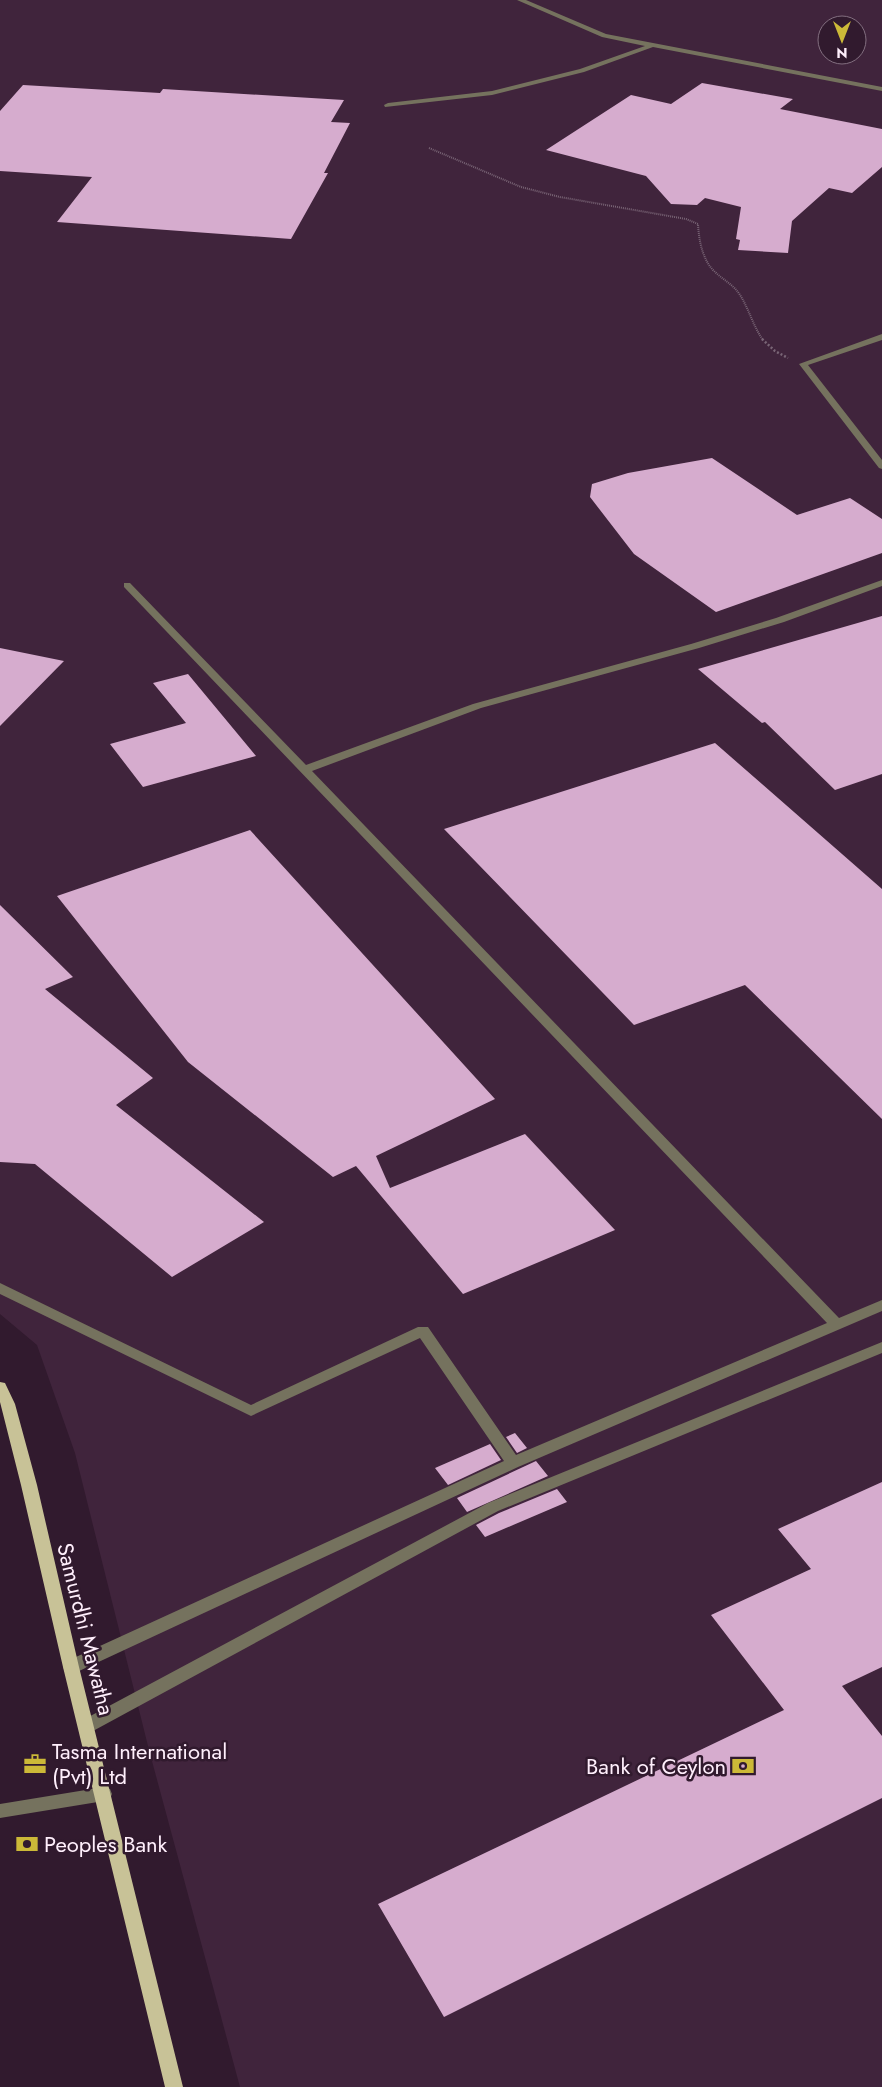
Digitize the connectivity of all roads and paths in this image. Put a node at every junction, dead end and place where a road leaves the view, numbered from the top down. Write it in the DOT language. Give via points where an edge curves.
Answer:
graph roads {
  1 [pos="520,0"];
  2 [pos="653,46"];
  3 [pos="882,89"];
  4 [pos="388,105"];
  5 [pos="429,148"];
  6 [pos="882,337"];
  7 [pos="802,364"];
  8 [pos="882,466"];
  9 [pos="882,583"];
  10 [pos="127,585"];
  11 [pos="304,770"];
  12 [pos="0,1288"];
  13 [pos="882,1305"];
  14 [pos="836,1324"];
  15 [pos="882,1347"];
  16 [pos="0,1387"];
  17 [pos="513,1463"];
  18 [pos="71,1668"];
  19 [pos="87,1726"];
  20 [pos="104,1794"];
  21 [pos="0,1811"];
  22 [pos="174,2087"];
  1 -- 2 [label="lane" via="604,36"];
  2 -- 3 [label="lane"];
  2 -- 4 [label="lane" via="582,71 492,93"];
  5 -- 7 [label="path" via="521,187 698,224 700,245 714,271 733,286 755,329 772,351"];
  6 -- 7 [label="lane"];
  7 -- 8 [label="lane"];
  9 -- 11 [label="lane" via="695,646 477,706"];
  10 -- 11 [label="lane"];
  11 -- 14 [label="lane"];
  12 -- 17 [label="lane" via="251,1410 424,1331"];
  13 -- 14 [label="lane"];
  14 -- 17 [label="lane"];
  15 -- 19 [label="lane" via="493,1508"];
  16 -- 18 [label="main road, Samurdhi Mawatha" via="8,1404 29,1485"];
  17 -- 18 [label="lane"];
  18 -- 19 [label="main road, Samurdhi Mawatha"];
  19 -- 20 [label="main road, Samurdhi Mawatha"];
  20 -- 21 [label="lane"];
  20 -- 22 [label="main road, Samurdhi Mawatha"];
}
